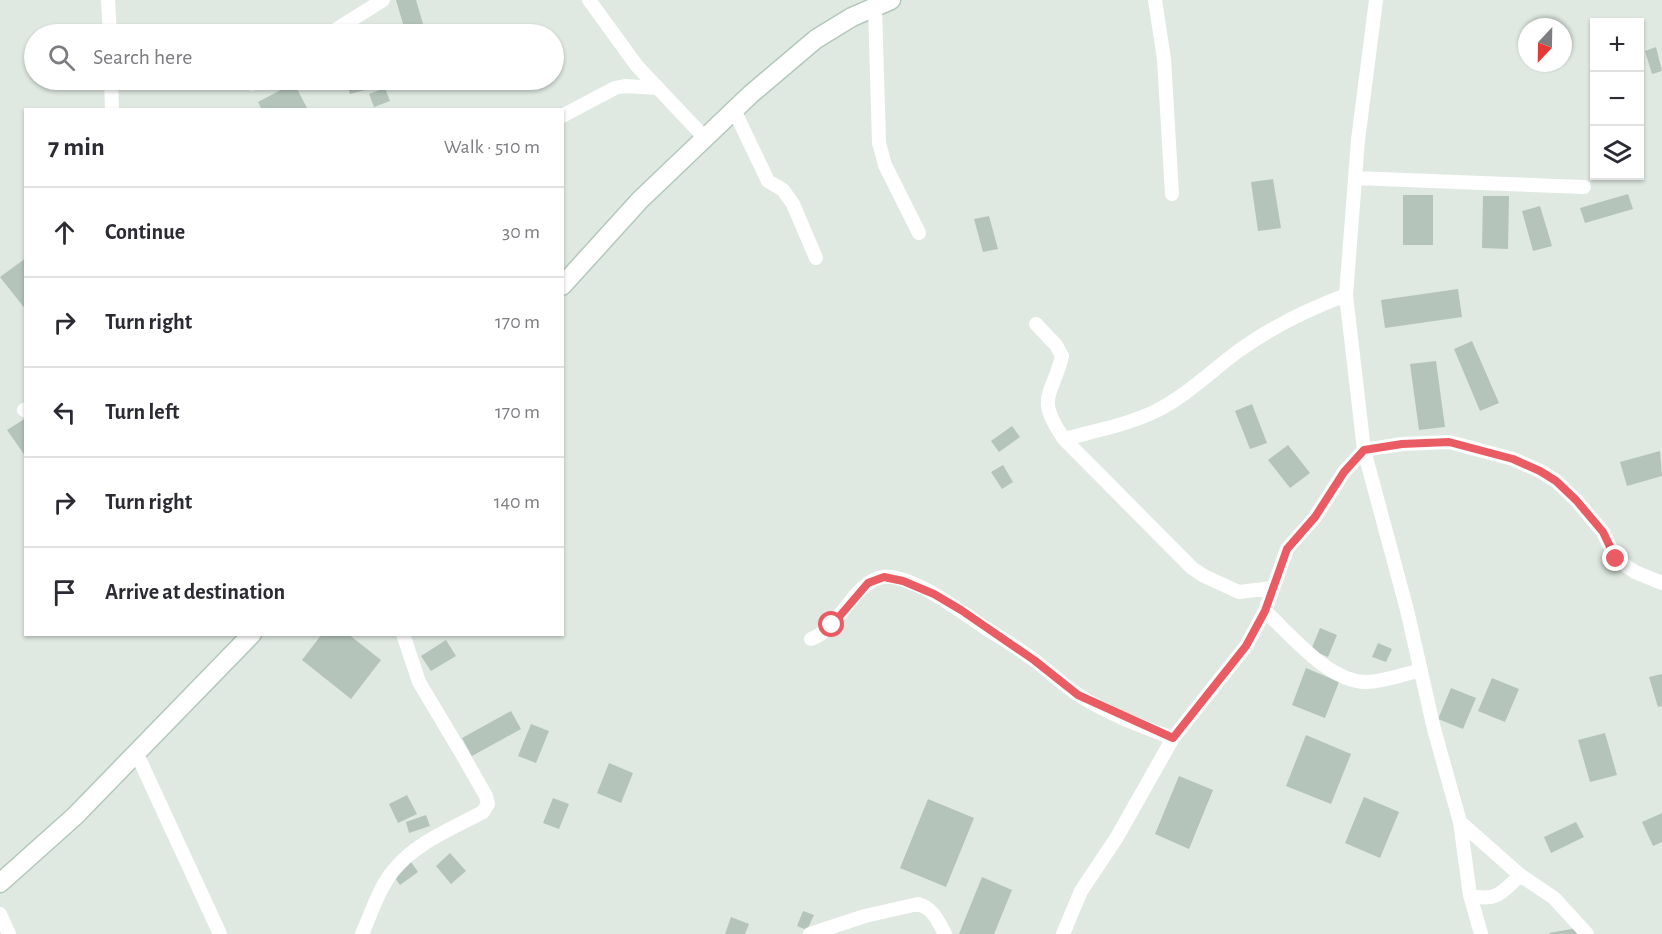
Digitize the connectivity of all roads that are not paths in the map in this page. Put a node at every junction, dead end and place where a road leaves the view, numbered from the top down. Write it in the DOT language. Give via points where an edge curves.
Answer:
graph roads {
  1 [pos="108,0"];
  2 [pos="383,0"];
  3 [pos="589,0"];
  4 [pos="1155,0"];
  5 [pos="1376,0"];
  6 [pos="883,4"];
  7 [pos="109,24"];
  8 [pos="345,24"];
  9 [pos="658,88"];
  10 [pos="111,90"];
  11 [pos="112,108"];
  12 [pos="734,110"];
  13 [pos="564,115"];
  14 [pos="705,138"];
  15 [pos="1355,178"];
  16 [pos="1584,187"];
  17 [pos="1172,194"];
  18 [pos="919,233"];
  19 [pos="816,258"];
  20 [pos="564,284"];
  21 [pos="1346,295"];
  22 [pos="1036,324"];
  23 [pos="1064,439"];
  24 [pos="1364,450"];
  25 [pos="1662,583"];
  26 [pos="1273,588"];
  27 [pos="1265,611"];
  28 [pos="250,636"];
  29 [pos="404,636"];
  30 [pos="812,639"];
  31 [pos="1421,670"];
  32 [pos="1173,738"];
  33 [pos="136,752"];
  34 [pos="1460,822"];
  35 [pos="1520,875"];
  36 [pos="0,883"];
  37 [pos="1470,895"];
  38 [pos="0,914"];
  39 [pos="9,934"];
  40 [pos="220,934"];
  41 [pos="362,934"];
  42 [pos="810,934"];
  43 [pos="945,934"];
  44 [pos="1062,934"];
  45 [pos="1481,934"];
  46 [pos="1587,934"];
  1 -- 7 [label="street"];
  2 -- 8 [label="street"];
  3 -- 9 [label="street" via="636,66"];
  4 -- 17 [label="street" via="1164,59"];
  5 -- 15 [label="street"];
  6 -- 12 [label="main road" via="816,39"];
  6 -- 18 [label="street" via="879,143 885,165"];
  9 -- 13 [label="street" via="615,88"];
  9 -- 14 [label="street"];
  10 -- 11 [label="street"];
  12 -- 14 [label="main road"];
  12 -- 19 [label="street" via="768,181 783,190 793,204"];
  14 -- 20 [label="main road" via="640,200"];
  15 -- 16 [label="street"];
  15 -- 21 [label="street"];
  21 -- 23 [label="street" via="1278,324 1155,411"];
  21 -- 24 [label="street"];
  22 -- 23 [label="street" via="1062,356 1047,401 1049,416"];
  23 -- 26 [label="street" via="1203,576 1239,592"];
  24 -- 25 [label="street" via="1449,442 1513,459 1540,471 1576,500 1603,532 1616,559"];
  24 -- 26 [label="street" via="1287,549"];
  24 -- 31 [label="street"];
  26 -- 27 [label="street"];
  27 -- 31 [label="street" via="1319,662 1346,677 1369,682"];
  27 -- 32 [label="street" via="1246,646"];
  28 -- 33 [label="main road"];
  29 -- 41 [label="street" via="419,682 488,804 483,812 426,843 393,871"];
  30 -- 32 [label="street" via="832,625 868,583 884,577 903,581 961,610 1078,695"];
  31 -- 34 [label="street"];
  32 -- 44 [label="street" via="1117,837 1081,891"];
  33 -- 36 [label="main road" via="75,816"];
  33 -- 40 [label="street"];
  34 -- 35 [label="street"];
  34 -- 37 [label="street"];
  35 -- 37 [label="street" via="1492,897"];
  35 -- 46 [label="street" via="1554,898"];
  37 -- 45 [label="street"];
  38 -- 39 [label="street"];
  42 -- 43 [label="street" via="918,904 932,911"];
}
